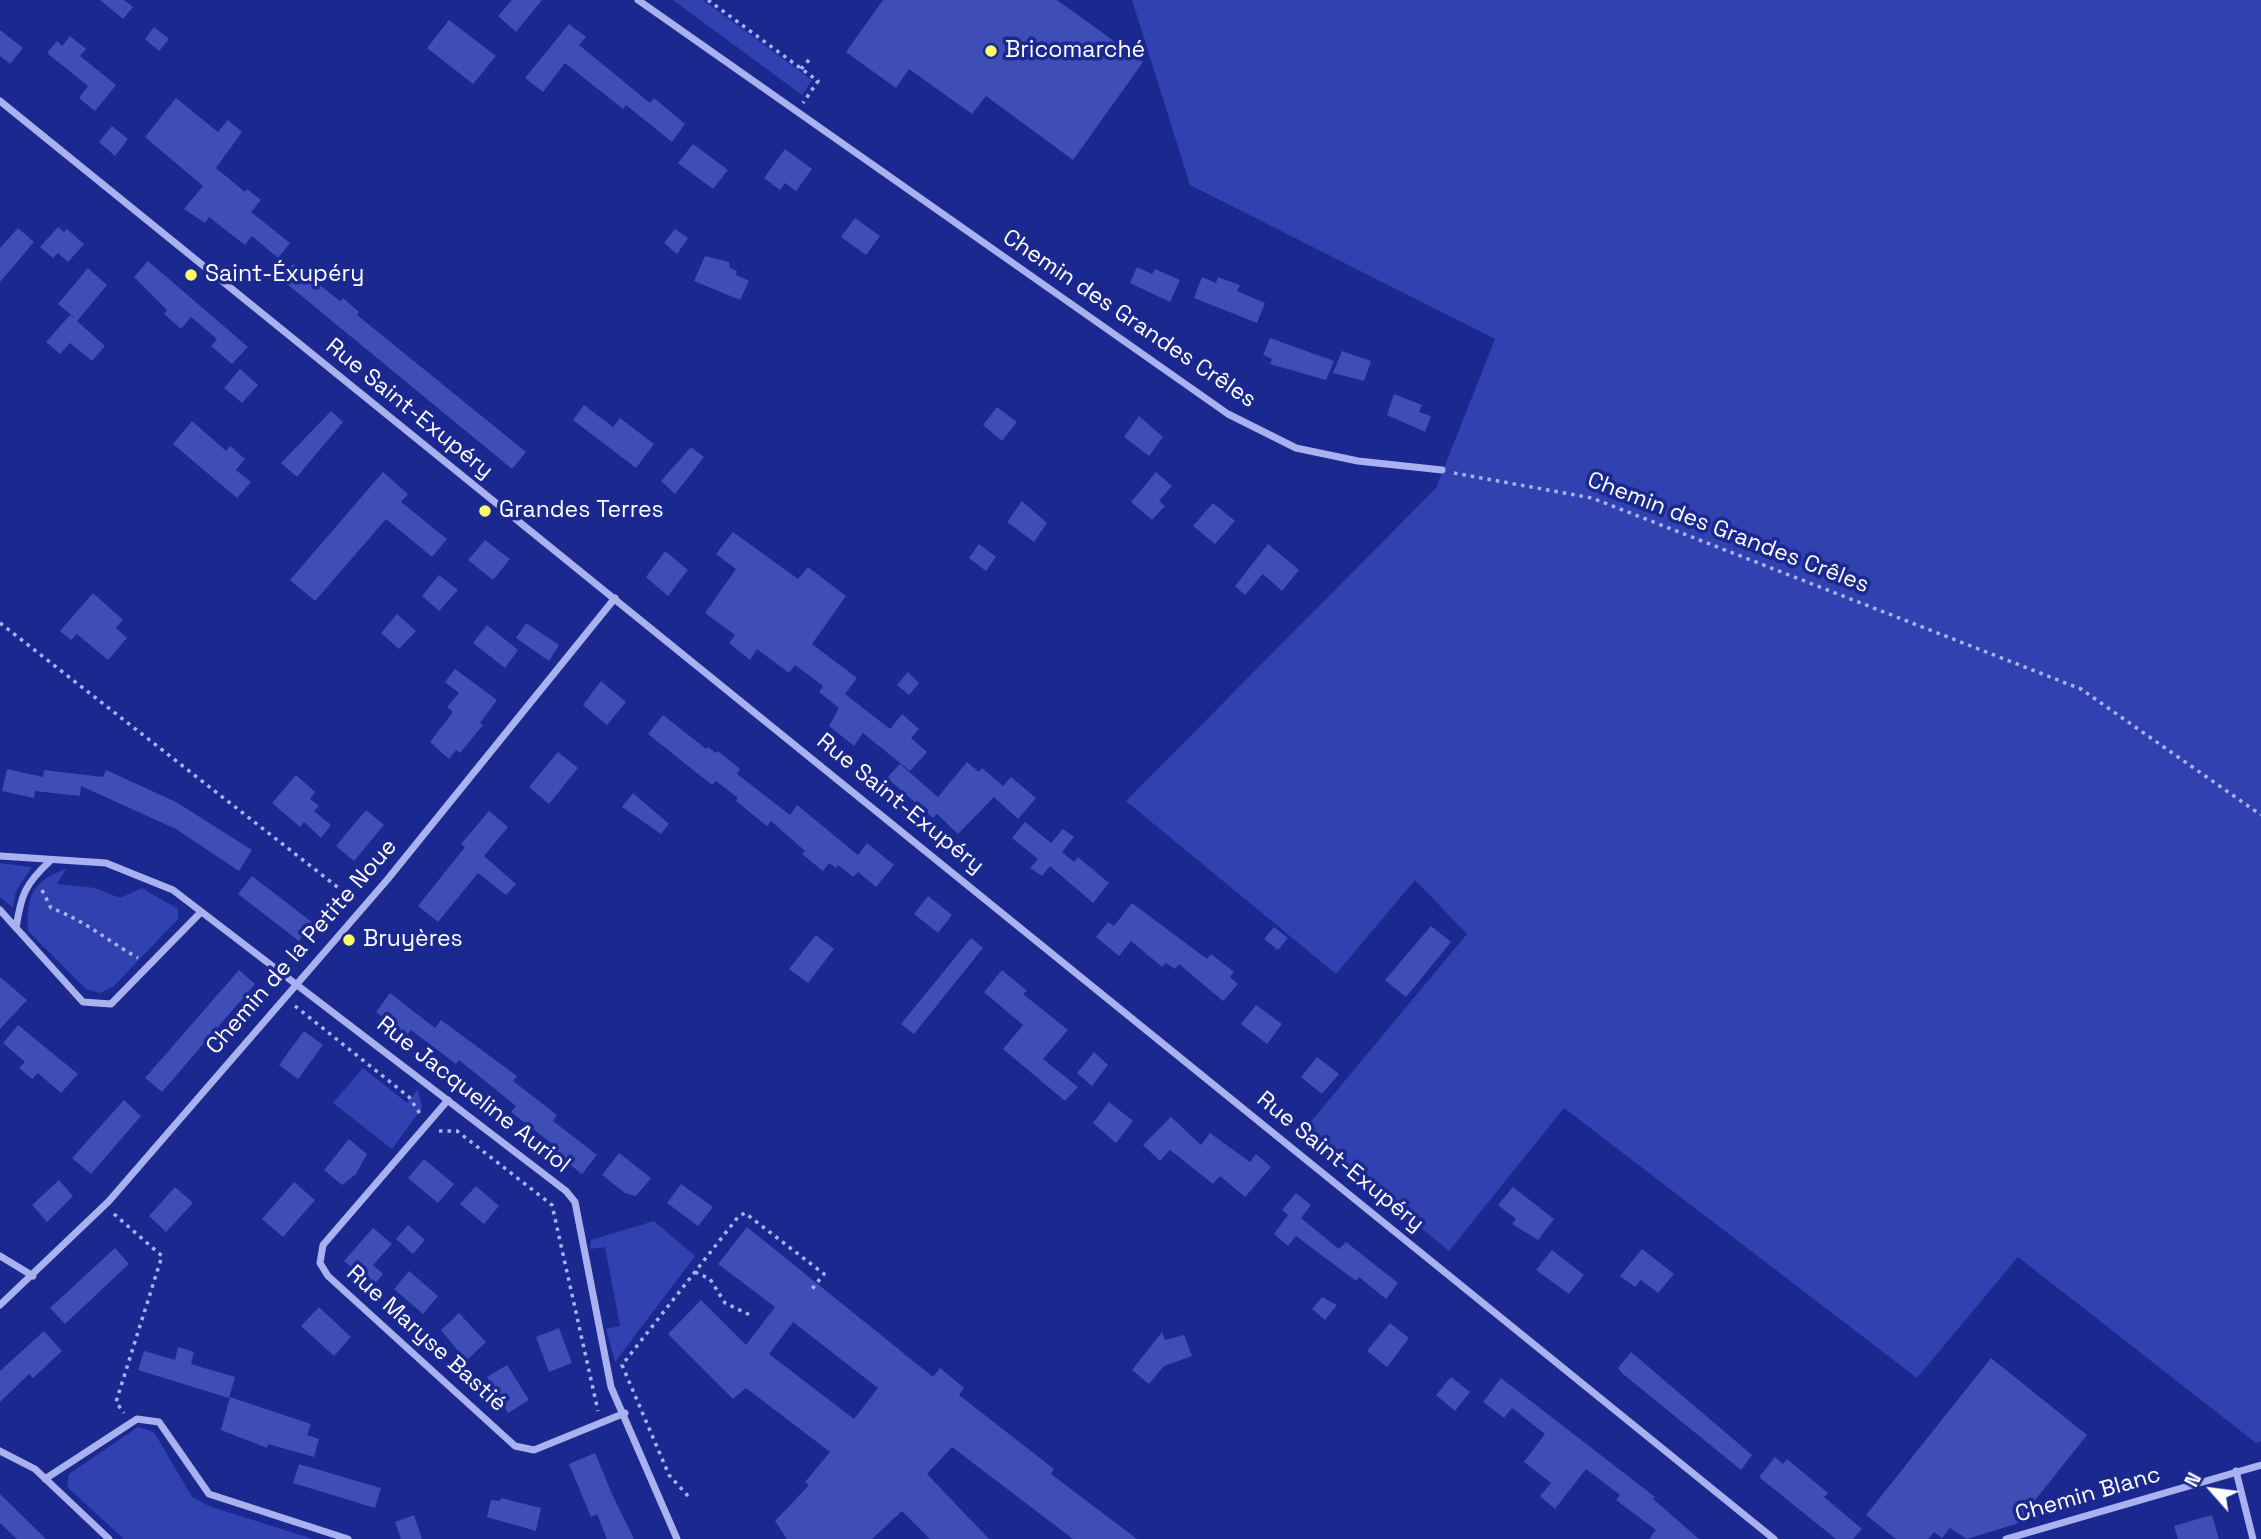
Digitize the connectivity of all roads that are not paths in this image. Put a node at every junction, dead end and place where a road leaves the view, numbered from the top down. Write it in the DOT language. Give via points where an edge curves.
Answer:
graph roads {
  1 [pos="639,0"];
  2 [pos="0,101"];
  3 [pos="1442,470"];
  4 [pos="615,598"];
  5 [pos="0,856"];
  6 [pos="50,861"];
  7 [pos="0,910"];
  8 [pos="201,912"];
  9 [pos="16,928"];
  10 [pos="296,984"];
  11 [pos="448,1100"];
  12 [pos="0,1256"];
  13 [pos="33,1276"];
  14 [pos="0,1305"];
  15 [pos="625,1413"];
  16 [pos="0,1451"];
  17 [pos="2261,1465"];
  18 [pos="2236,1471"];
  19 [pos="45,1479"];
  20 [pos="109,1539"];
  21 [pos="348,1539"];
  22 [pos="677,1539"];
  23 [pos="1774,1539"];
  24 [pos="2006,1539"];
  25 [pos="2253,1539"];
  1 -- 3 [label="street, Chemin des Grandes Crêles" via="1228,414 1296,448 1358,461"];
  2 -- 4 [label="street, Rue Saint-Exupéry"];
  4 -- 10 [label="street, Chemin de la Petite Noue"];
  4 -- 23 [label="street, Rue Saint-Exupéry"];
  5 -- 6 [label="street, Rue Jacqueline Auriol"];
  6 -- 8 [label="street, Rue Jacqueline Auriol" via="106,863 173,890"];
  6 -- 9 [label="street" via="31,878 21,896"];
  7 -- 9 [label="street"];
  8 -- 9 [label="street" via="111,1004 83,1002"];
  8 -- 10 [label="street, Rue Jacqueline Auriol"];
  10 -- 11 [label="street, Rue Jacqueline Auriol"];
  10 -- 13 [label="street, Chemin de la Petite Noue" via="105,1206"];
  11 -- 15 [label="street, Rue Jacqueline Auriol" via="575,1202 611,1387"];
  11 -- 15 [label="street, Rue Maryse Bastié" via="323,1245 320,1263 328,1276 515,1446 534,1450"];
  12 -- 13 [label="street"];
  13 -- 14 [label="street, Chemin de la Petite Noue"];
  15 -- 22 [label="street, Rue Jacqueline Auriol"];
  16 -- 19 [label="street"];
  17 -- 18 [label="street, Chemin Blanc"];
  18 -- 24 [label="street, Chemin Blanc"];
  18 -- 25 [label="street"];
  19 -- 20 [label="street"];
  19 -- 21 [label="street" via="137,1419 159,1422 209,1494"];
}
